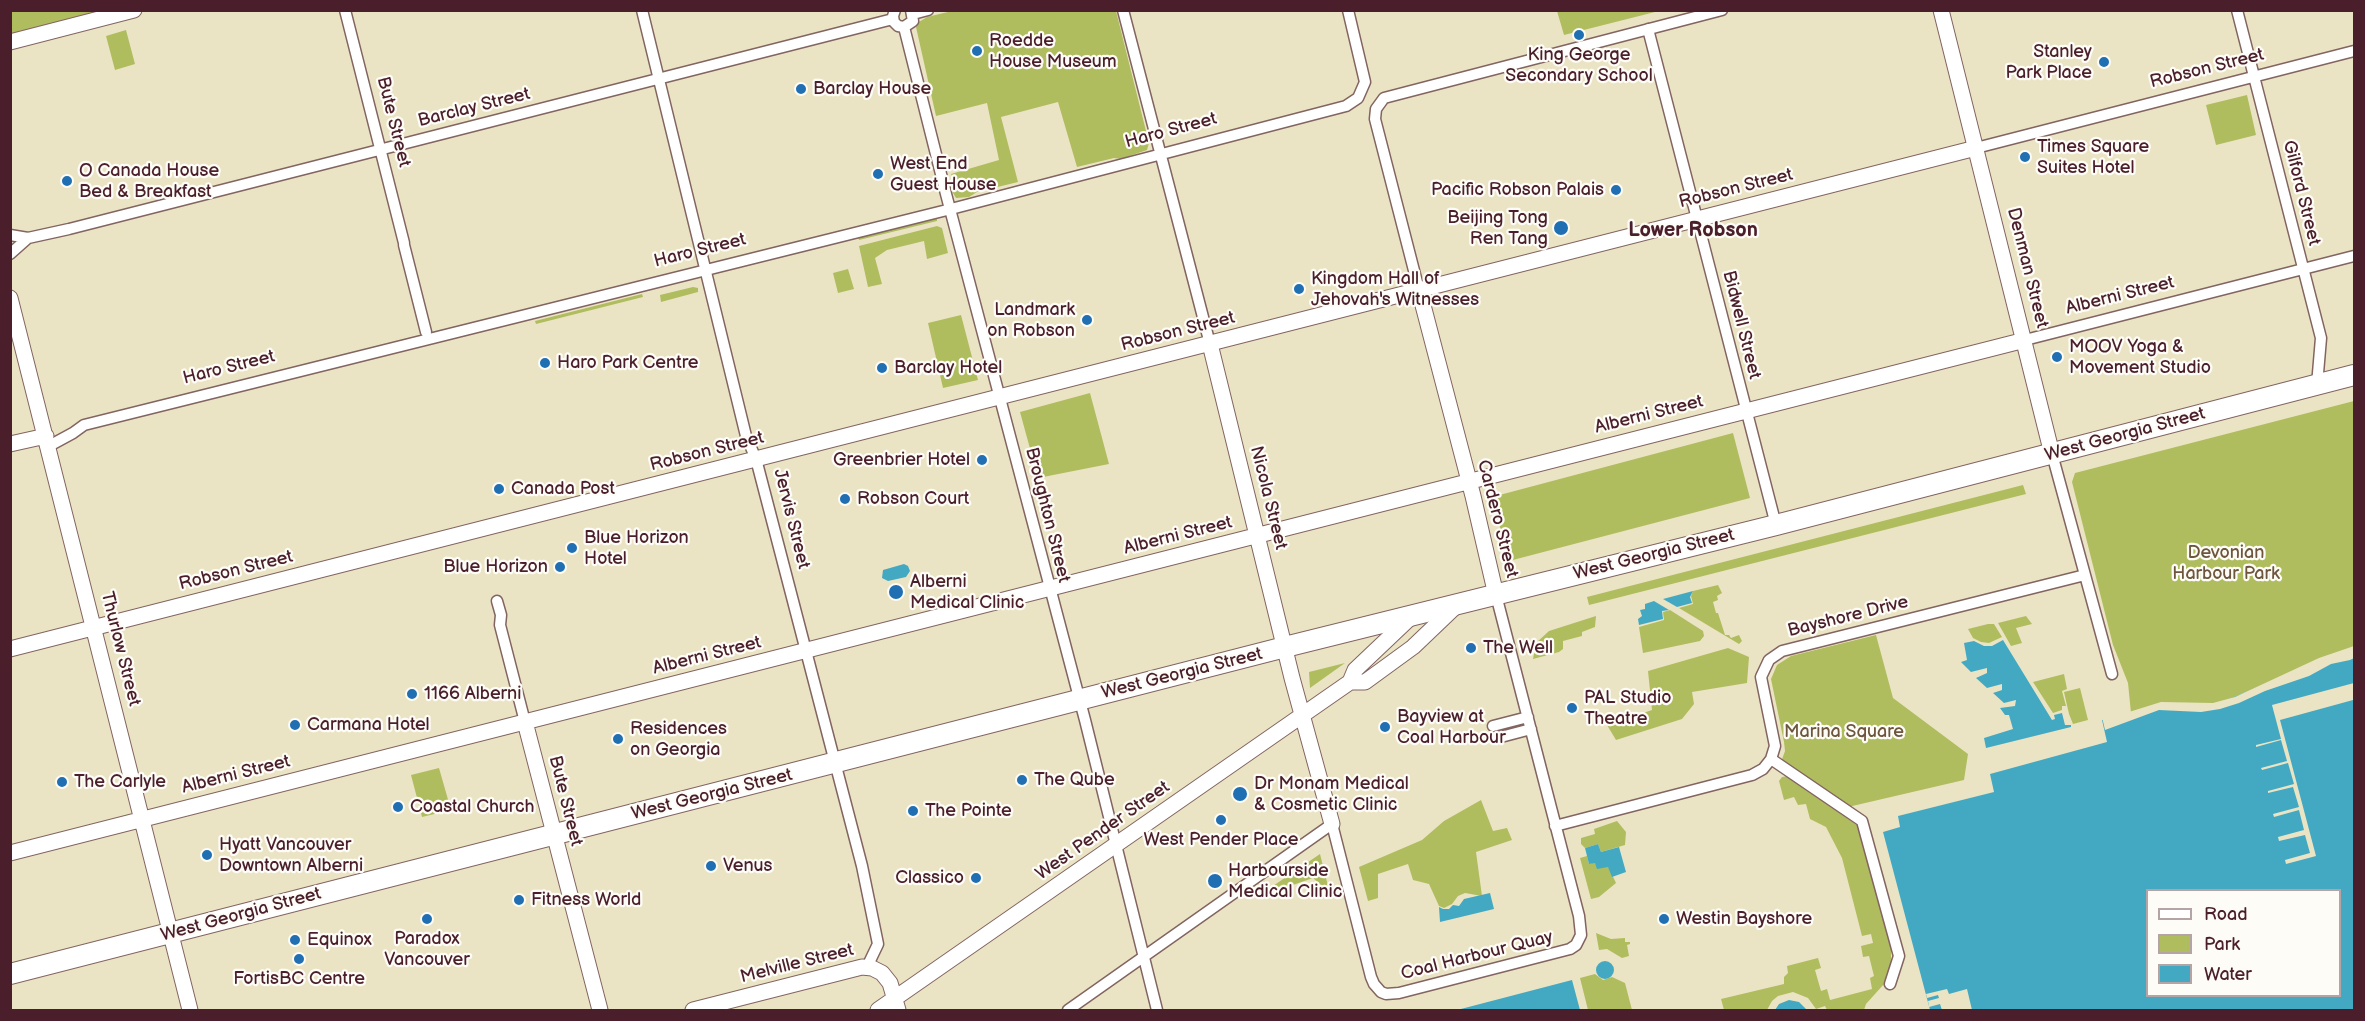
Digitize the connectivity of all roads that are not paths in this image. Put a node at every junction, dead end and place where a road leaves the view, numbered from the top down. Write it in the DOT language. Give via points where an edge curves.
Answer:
graph roads {
  1 [pos="134,10"];
  2 [pos="345,10"];
  3 [pos="642,10"];
  4 [pos="928,10"];
  5 [pos="1123,10"];
  6 [pos="1348,10"];
  7 [pos="1722,10"];
  8 [pos="1941,10"];
  9 [pos="2237,10"];
  10 [pos="912,12"];
  11 [pos="894,15"];
  12 [pos="904,27"];
  13 [pos="1648,29"];
  14 [pos="10,42"];
  15 [pos="2355,51"];
  16 [pos="2254,77"];
  17 [pos="659,78"];
  18 [pos="1976,148"];
  19 [pos="380,149"];
  20 [pos="1160,154"];
  21 [pos="951,209"];
  22 [pos="1697,219"];
  23 [pos="10,235"];
  24 [pos="28,238"];
  25 [pos="10,254"];
  26 [pos="2355,256"];
  27 [pos="705,269"];
  28 [pos="2303,269"];
  29 [pos="1419,290"];
  30 [pos="10,298"];
  31 [pos="426,332"];
  32 [pos="2025,340"];
  33 [pos="1210,344"];
  34 [pos="2355,375"];
  35 [pos="2317,385"];
  36 [pos="1000,398"];
  37 [pos="1745,411"];
  38 [pos="47,441"];
  39 [pos="10,444"];
  40 [pos="2052,454"];
  41 [pos="756,459"];
  42 [pos="1468,481"];
  43 [pos="1776,525"];
  44 [pos="1258,536"];
  45 [pos="2085,575"];
  46 [pos="1049,589"];
  47 [pos="1496,595"];
  48 [pos="498,601"];
  49 [pos="1457,604"];
  50 [pos="1413,615"];
  51 [pos="94,628"];
  52 [pos="1285,647"];
  53 [pos="10,649"];
  54 [pos="806,651"];
  55 [pos="2112,675"];
  56 [pos="1350,682"];
  57 [pos="1080,700"];
  58 [pos="1302,715"];
  59 [pos="1528,717"];
  60 [pos="525,722"];
  61 [pos="1493,726"];
  62 [pos="1531,729"];
  63 [pos="1497,738"];
  64 [pos="1771,759"];
  65 [pos="834,763"];
  66 [pos="142,819"];
  67 [pos="1332,824"];
  68 [pos="1555,826"];
  69 [pos="554,834"];
  70 [pos="1115,847"];
  71 [pos="10,853"];
  72 [pos="170,933"];
  73 [pos="1578,942"];
  74 [pos="1143,957"];
  75 [pos="867,967"];
  76 [pos="10,974"];
  77 [pos="1890,984"];
  78 [pos="1381,992"];
  79 [pos="896,1005"];
  80 [pos="190,1011"];
  81 [pos="600,1011"];
  82 [pos="693,1011"];
  83 [pos="878,1011"];
  84 [pos="1068,1011"];
  85 [pos="1157,1011"];
  1 -- 14 [label="main road"];
  2 -- 19 [label="street, Bute Street"];
  3 -- 17 [label="street, Jervis Street"];
  4 -- 10 [label="street"];
  5 -- 20 [label="street, Nicola Street"];
  6 -- 20 [label="street, Haro Street" via="1364,76 1364,88 1355,101"];
  7 -- 13 [label="street"];
  8 -- 18 [label="main road, Denman Street"];
  9 -- 16 [label="street, Gilford Street"];
  10 -- 12 [label="street" via="910,24"];
  11 -- 12 [label="street" via="898,26"];
  11 -- 17 [label="street, Barclay Street"];
  12 -- 21 [label="street, Broughton Street"];
  13 -- 22 [label="street, Bidwell Street"];
  13 -- 29 [label="street, Cardero Street" via="1389,96 1378,105 1375,119"];
  15 -- 16 [label="street, Robson Street"];
  16 -- 18 [label="street, Robson Street"];
  16 -- 28 [label="street, Gilford Street"];
  17 -- 19 [label="street, Barclay Street"];
  17 -- 27 [label="street, Jervis Street"];
  18 -- 22 [label="main road, Robson Street"];
  18 -- 32 [label="main road, Denman Street"];
  19 -- 24 [label="street, Barclay Street"];
  19 -- 31 [label="street, Bute Street"];
  20 -- 21 [label="street, Haro Street"];
  20 -- 33 [label="street, Nicola Street"];
  21 -- 27 [label="street, Haro Street"];
  21 -- 36 [label="street, Broughton Street"];
  22 -- 29 [label="main road, Robson Street"];
  22 -- 37 [label="street, Bidwell Street"];
  23 -- 24 [label="street, Barclay Street"];
  24 -- 25 [label="street, Barclay Street"];
  26 -- 28 [label="street, Alberni Street"];
  27 -- 38 [label="street, Haro Street" via="84,424 73,433"];
  27 -- 41 [label="street, Jervis Street" via="749,448"];
  28 -- 32 [label="street, Alberni Street"];
  28 -- 35 [label="street, Gilford Street" via="2321,338"];
  29 -- 33 [label="main road, Robson Street"];
  29 -- 42 [label="main road, Cardero Street"];
  30 -- 38 [label="main road, Thurlow Street"];
  32 -- 37 [label="main road, Alberni Street"];
  32 -- 40 [label="main road, Denman Street"];
  33 -- 36 [label="main road, Robson Street"];
  33 -- 44 [label="main road, Nicola Street"];
  34 -- 35 [label="highway, West Georgia Street"];
  35 -- 40 [label="highway, West Georgia Street"];
  36 -- 41 [label="main road, Robson Street"];
  36 -- 46 [label="street, Broughton Street"];
  37 -- 42 [label="main road, Alberni Street"];
  37 -- 43 [label="street, Bidwell Street"];
  38 -- 39 [label="main road, Haro Street"];
  38 -- 51 [label="main road, Thurlow Street"];
  40 -- 43 [label="highway, West Georgia Street"];
  40 -- 45 [label="street, Denman Street"];
  41 -- 51 [label="main road, Robson Street"];
  41 -- 54 [label="street, Jervis Street"];
  42 -- 44 [label="main road, Alberni Street"];
  42 -- 47 [label="main road, Cardero Street"];
  43 -- 47 [label="highway, West Georgia Street"];
  44 -- 46 [label="main road, Alberni Street"];
  44 -- 52 [label="main road, Nicola Street"];
  45 -- 55 [label="street, Denman Street"];
  45 -- 64 [label="street, Bayshore Drive" via="1782,651 1769,660 1761,677 1775,746"];
  46 -- 54 [label="main road, Alberni Street"];
  46 -- 57 [label="street, Broughton Street"];
  47 -- 49 [label="highway, West Georgia Street"];
  47 -- 59 [label="street, Cardero Street"];
  48 -- 60 [label="street, Bute Street" via="500,625"];
  49 -- 50 [label="highway, West Georgia Street"];
  49 -- 56 [label="main road, West Pender Street" via="1413,647 1365,682"];
  50 -- 52 [label="highway, West Georgia Street"];
  50 -- 56 [label="main road, West Pender Street" via="1355,670"];
  51 -- 53 [label="main road, Robson Street"];
  51 -- 66 [label="main road, Thurlow Street"];
  52 -- 57 [label="highway, West Georgia Street"];
  52 -- 58 [label="main road, Nicola Street"];
  54 -- 60 [label="main road, Alberni Street"];
  54 -- 65 [label="street, Jervis Street"];
  56 -- 58 [label="main road, West Pender Street"];
  57 -- 65 [label="highway, West Georgia Street"];
  57 -- 70 [label="street, Broughton Street"];
  58 -- 67 [label="main road, Nicola Street"];
  58 -- 70 [label="main road, West Pender Street"];
  59 -- 61 [label="street"];
  59 -- 62 [label="street, Cardero Street"];
  60 -- 66 [label="main road, Alberni Street"];
  60 -- 69 [label="main road, Bute Street"];
  62 -- 63 [label="street"];
  62 -- 68 [label="street, Cardero Street"];
  64 -- 68 [label="street" via="1752,775"];
  64 -- 77 [label="street" via="1862,821 1899,956"];
  65 -- 69 [label="highway, West Georgia Street"];
  65 -- 75 [label="street, Jervis Street" via="878,940"];
  66 -- 71 [label="main road, Alberni Street"];
  66 -- 72 [label="main road, Thurlow Street"];
  67 -- 74 [label="street"];
  67 -- 78 [label="street, Nicola Street" via="1371,977"];
  68 -- 73 [label="street, Cardero Street" via="1579,916"];
  69 -- 72 [label="highway, West Georgia Street"];
  69 -- 81 [label="main road, Bute Street"];
  70 -- 74 [label="street, Broughton Street"];
  70 -- 79 [label="main road, West Pender Street"];
  72 -- 76 [label="highway, West Georgia Street"];
  72 -- 80 [label="main road, Thurlow Street"];
  73 -- 78 [label="street, Coal Harbour Quay" via="1570,949 1410,990"];
  74 -- 84 [label="street"];
  74 -- 85 [label="street, Broughton Street"];
  75 -- 79 [label="main road, Melville Street" via="882,973 890,983"];
  75 -- 82 [label="main road, Melville Street"];
  79 -- 83 [label="main road, West Pender Street"];
}
